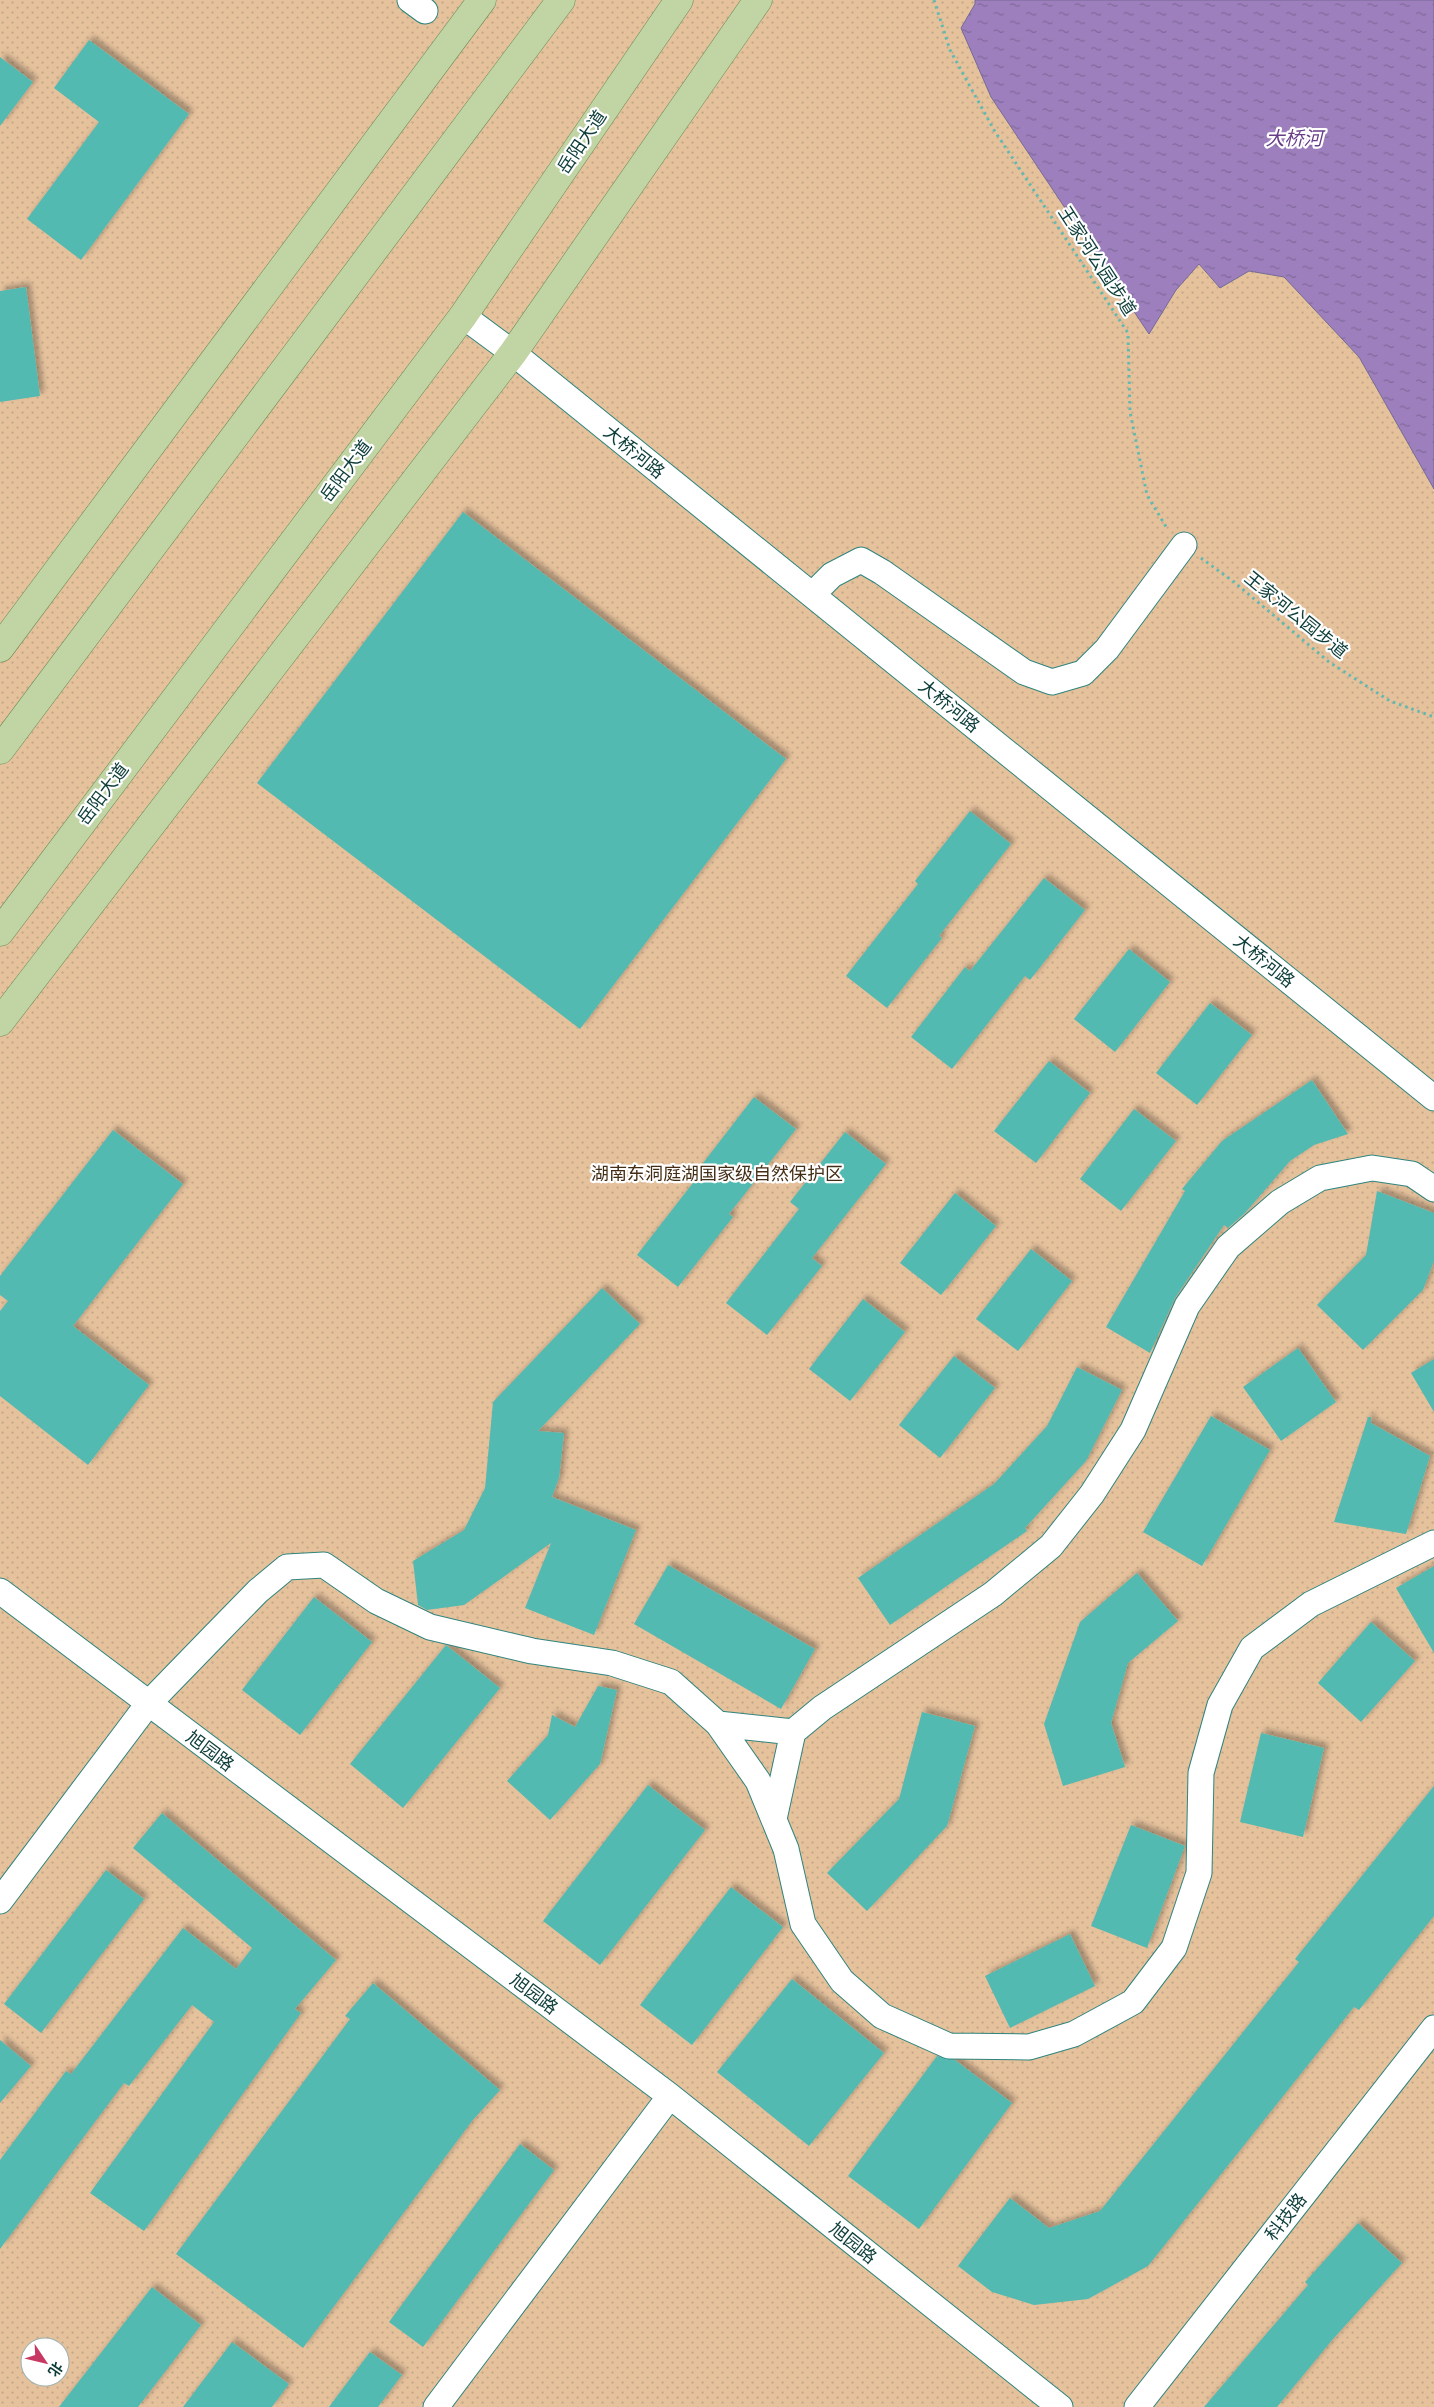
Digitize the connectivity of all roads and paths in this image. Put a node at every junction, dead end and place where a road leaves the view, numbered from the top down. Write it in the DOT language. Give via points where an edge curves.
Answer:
graph roads {
  1 [pos="482,0"];
  2 [pos="561,0"];
  3 [pos="679,0"];
  4 [pos="758,0"];
  5 [pos="934,0"];
  6 [pos="463,316"];
  7 [pos="512,353"];
  8 [pos="1184,545"];
  9 [pos="812,595"];
  10 [pos="0,648"];
  11 [pos="1434,717"];
  12 [pos="0,750"];
  13 [pos="0,932"];
  14 [pos="0,1022"];
  15 [pos="1434,1098"];
  16 [pos="1434,1189"];
  17 [pos="1434,1543"];
  18 [pos="0,1591"];
  19 [pos="148,1704"];
  20 [pos="718,1724"];
  21 [pos="793,1732"];
  22 [pos="774,1819"];
  23 [pos="0,1901"];
  24 [pos="1429,2043"];
  25 [pos="670,2096"];
  26 [pos="436,2407"];
  27 [pos="1060,2407"];
  28 [pos="1137,2407"];
  1 -- 10 [label="main road"];
  2 -- 12 [label="main road"];
  3 -- 6 [label="main road, 岳阳大道"];
  4 -- 7 [label="main road"];
  5 -- 8 [label="path, 王家河公园步道" via="950,50 994,130 1128,333 1130,412 1147,495 1171,535"];
  6 -- 7 [label="street, 大桥河路"];
  6 -- 13 [label="main road, 岳阳大道"];
  7 -- 9 [label="street, 大桥河路"];
  7 -- 14 [label="main road"];
  8 -- 9 [label="street" via="1107,649 1083,673 1052,682 1024,672 861,560 832,575"];
  8 -- 11 [label="path, 王家河公园步道" via="1234,582 1329,662 1390,701"];
  9 -- 15 [label="street, 大桥河路"];
  16 -- 21 [label="street" via="1412,1174 1372,1168 1320,1178 1280,1202 1228,1247 1187,1306 1133,1430 1092,1494 1051,1546 994,1594 822,1708"];
  17 -- 22 [label="street" via="1311,1604 1252,1648 1220,1706 1201,1773 1199,1872 1174,1948 1133,2002 1074,2034 1029,2047 949,2046 882,2016 842,1981 803,1924 786,1849"];
  18 -- 19 [label="street, 旭园路"];
  19 -- 20 [label="street" via="258,1591 287,1567 324,1565 376,1601 430,1626 532,1651 612,1663 671,1682"];
  19 -- 23 [label="street"];
  19 -- 25 [label="street, 旭园路"];
  20 -- 21 [label="street"];
  20 -- 22 [label="street" via="758,1781"];
  21 -- 22 [label="street"];
  24 -- 28 [label="street, 科技路"];
  25 -- 26 [label="street"];
  25 -- 27 [label="street, 旭园路"];
}
